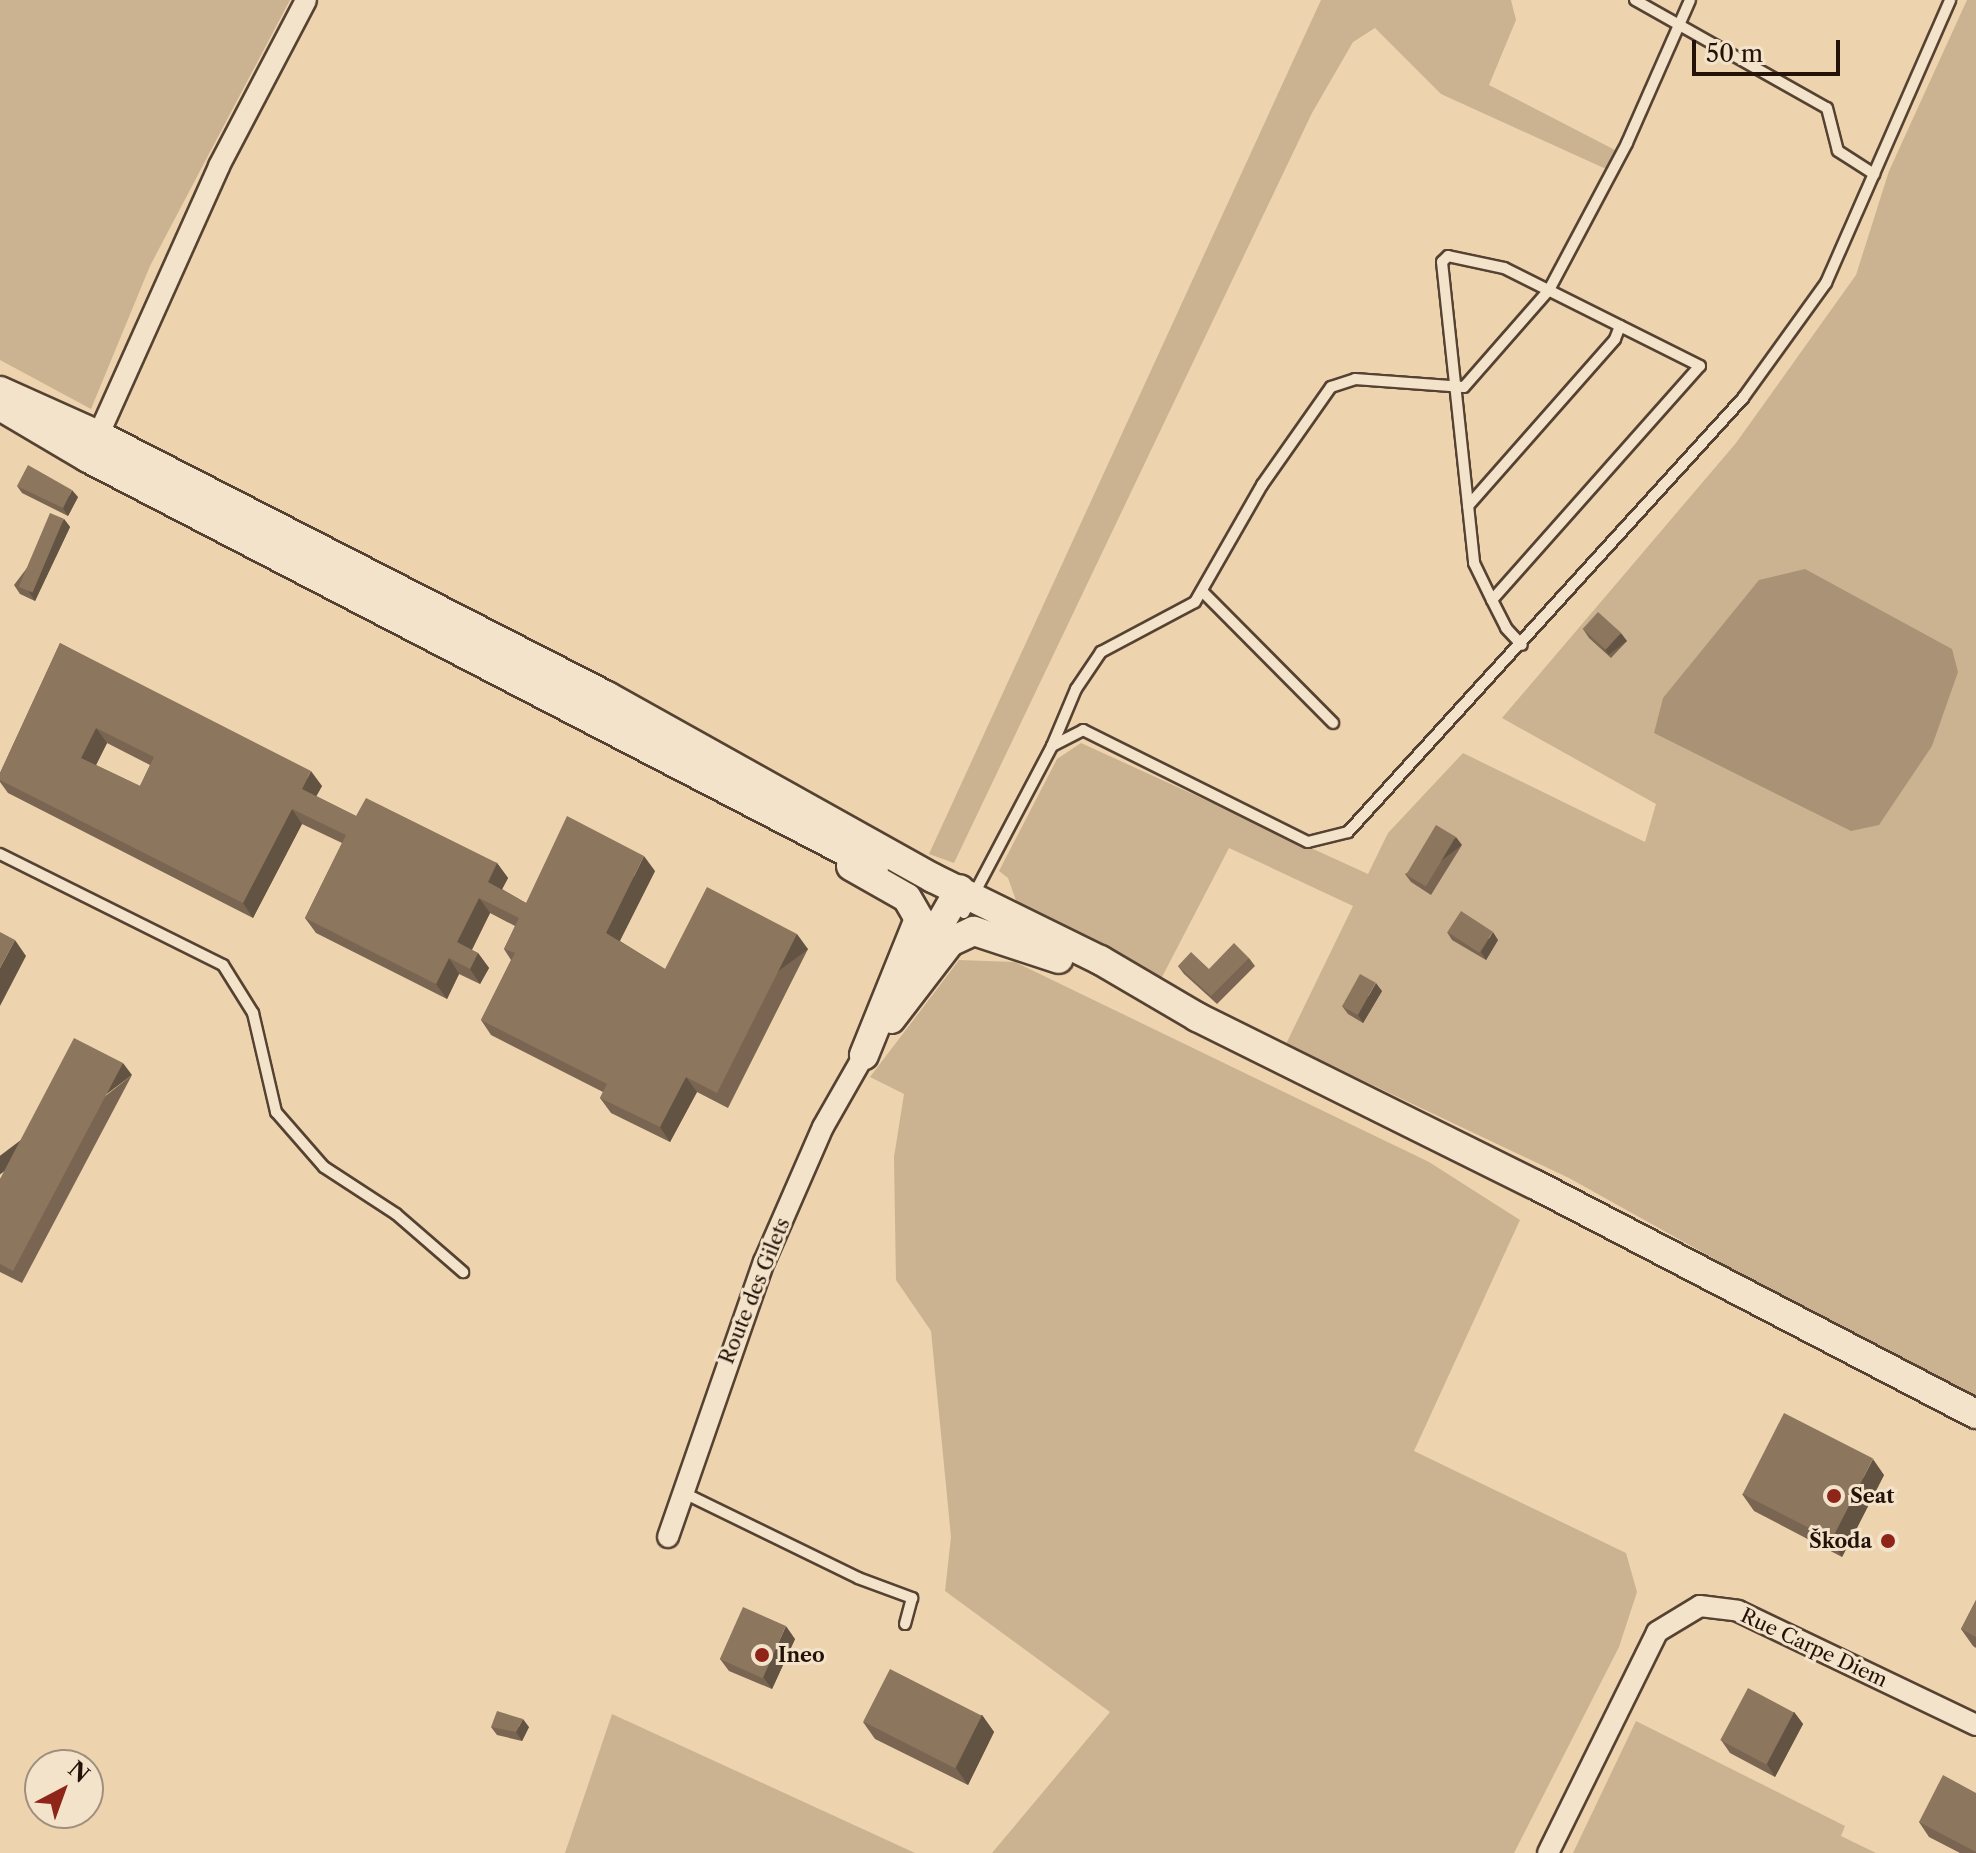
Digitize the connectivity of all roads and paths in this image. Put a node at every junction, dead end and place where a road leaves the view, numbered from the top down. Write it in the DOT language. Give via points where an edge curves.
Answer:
graph roads {
  1 [pos="306,0"];
  2 [pos="1635,0"];
  3 [pos="1690,0"];
  4 [pos="1950,0"];
  5 [pos="1679,24"];
  6 [pos="1874,174"];
  7 [pos="1549,290"];
  8 [pos="1620,326"];
  9 [pos="1455,388"];
  10 [pos="0,391"];
  11 [pos="0,406"];
  12 [pos="93,446"];
  13 [pos="1468,506"];
  14 [pos="1202,591"];
  15 [pos="1492,600"];
  16 [pos="1522,645"];
  17 [pos="1333,723"];
  18 [pos="1052,746"];
  19 [pos="803,829"];
  20 [pos="0,854"];
  21 [pos="962,901"];
  22 [pos="1059,959"];
  23 [pos="1197,1017"];
  24 [pos="864,1055"];
  25 [pos="463,1272"];
  26 [pos="1976,1414"];
  27 [pos="684,1493"];
  28 [pos="668,1537"];
  29 [pos="905,1624"];
  30 [pos="1976,1725"];
  31 [pos="1548,1853"];
  1 -- 12 [label="street" via="219,166"];
  2 -- 5 [label="lane"];
  3 -- 5 [label="lane"];
  4 -- 6 [label="lane"];
  5 -- 6 [label="lane" via="1827,108 1838,151"];
  5 -- 7 [label="lane" via="1627,143"];
  6 -- 16 [label="lane" via="1826,283 1743,398"];
  7 -- 8 [label="lane"];
  7 -- 9 [label="lane" via="1464,387"];
  7 -- 9 [label="lane" via="1504,268 1448,256 1442,262"];
  8 -- 13 [label="lane" via="1615,339"];
  8 -- 15 [label="lane" via="1700,366"];
  9 -- 13 [label="lane"];
  9 -- 14 [label="lane" via="1355,379 1331,387 1262,485"];
  10 -- 12 [label="main road"];
  11 -- 12 [label="main road"];
  12 -- 19 [label="main road"];
  12 -- 21 [label="main road" via="607,696"];
  13 -- 15 [label="lane" via="1474,563"];
  14 -- 17 [label="lane"];
  14 -- 18 [label="lane" via="1182,613 1101,652 1076,689"];
  15 -- 16 [label="lane"];
  16 -- 18 [label="lane" via="1348,832 1308,842 1083,730"];
  18 -- 21 [label="lane"];
  19 -- 21 [label="main road"];
  19 -- 24 [label="main road, Route des Gilets" via="835,858 907,898 919,919"];
  20 -- 25 [label="lane" via="223,965 253,1013 276,1112 324,1167 396,1214"];
  21 -- 22 [label="main road"];
  21 -- 23 [label="main road" via="1100,960"];
  21 -- 24 [label="main road, Route des Gilets"];
  22 -- 23 [label="main road"];
  22 -- 24 [label="main road, Route des Gilets" via="974,931 950,942"];
  23 -- 26 [label="main road" via="1534,1184"];
  24 -- 27 [label="street, Route des Gilets" via="823,1127 764,1262"];
  27 -- 28 [label="street, Route des Gilets"];
  27 -- 29 [label="lane" via="858,1578 912,1598"];
  30 -- 31 [label="street, Rue Carpe Diem" via="1738,1611 1700,1606 1657,1632"];
}
